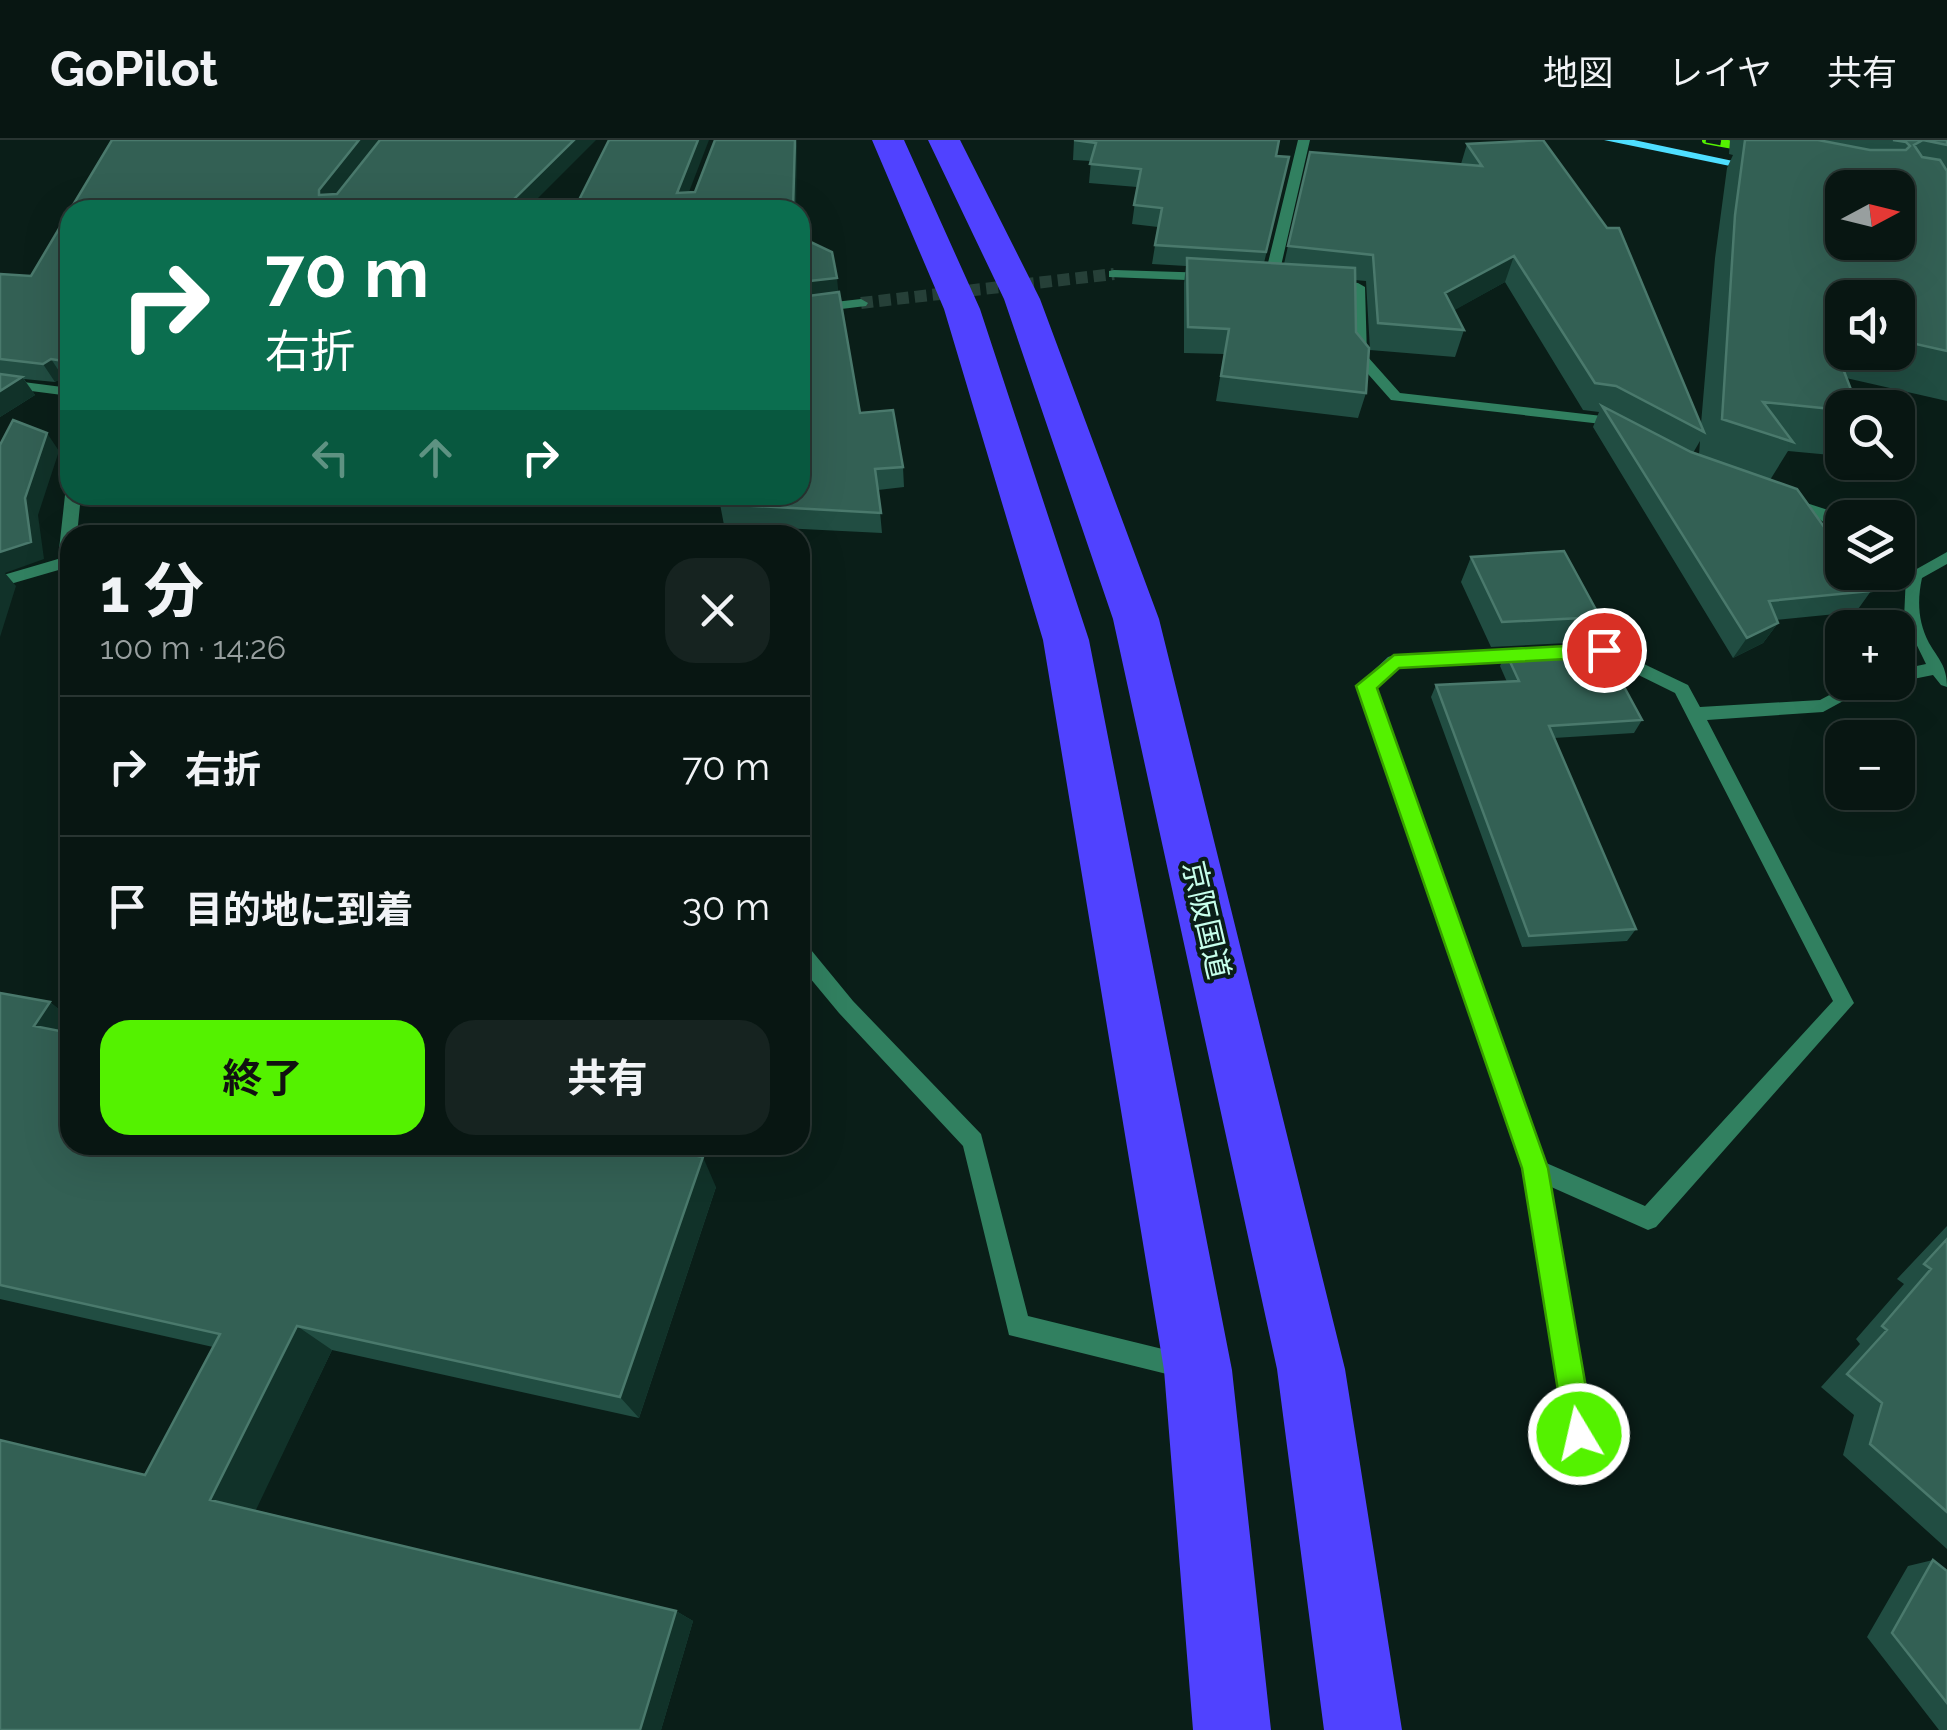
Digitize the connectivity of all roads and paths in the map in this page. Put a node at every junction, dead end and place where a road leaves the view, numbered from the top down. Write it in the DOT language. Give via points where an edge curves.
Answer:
graph roads {
  1 [pos="888,140"];
  2 [pos="944,140"];
  3 [pos="1304,140"];
  4 [pos="1612,140"];
  5 [pos="1779,172"];
  6 [pos="1114,274"];
  7 [pos="1232,278"];
  8 [pos="1251,278"];
  9 [pos="1271,279"];
  10 [pos="1288,280"];
  11 [pos="1306,282"];
  12 [pos="862,303"];
  13 [pos="810,309"];
  14 [pos="0,383"];
  15 [pos="60,391"];
  16 [pos="1618,430"];
  17 [pos="1772,496"];
  18 [pos="1825,517"];
  19 [pos="1947,556"];
  20 [pos="60,568"];
  21 [pos="1915,568"];
  22 [pos="0,582"];
  23 [pos="1907,590"];
  24 [pos="1942,674"];
  25 [pos="1915,675"];
  26 [pos="1835,700"];
  27 [pos="1697,714"];
  28 [pos="810,963"];
  29 [pos="1535,1168"];
  30 [pos="1198,1370"];
  31 [pos="1586,1472"];
  32 [pos="1232,1730"];
  33 [pos="1363,1730"];
  1 -- 30 [label="highway" via="962,309 1066,640"];
  2 -- 33 [label="highway, 京阪国道" via="1022,299 1136,619 1311,1369"];
  3 -- 9 [label="street"];
  4 -- 5 [label="main road"];
  6 -- 7 [label="street"];
  8 -- 9 [label="street"];
  9 -- 10 [label="street"];
  11 -- 16 [label="street" via="1358,287 1360,357 1396,397 1602,420"];
  12 -- 13 [label="street"];
  14 -- 15 [label="street"];
  17 -- 18 [label="street"];
  19 -- 21 [label="street"];
  20 -- 22 [label="street"];
  23 -- 24 [label="street" via="1920,643"];
  24 -- 25 [label="street"];
  26 -- 27 [label="street"];
  27 -- 29 [label="street" via="1844,1003 1648,1219"];
  27 -- 29 [label="street" via="1682,689 1604,650 1394,662 1366,686"];
  28 -- 30 [label="street" via="973,1141 1018,1326"];
  29 -- 31 [label="street"];
  30 -- 32 [label="highway"];
}
